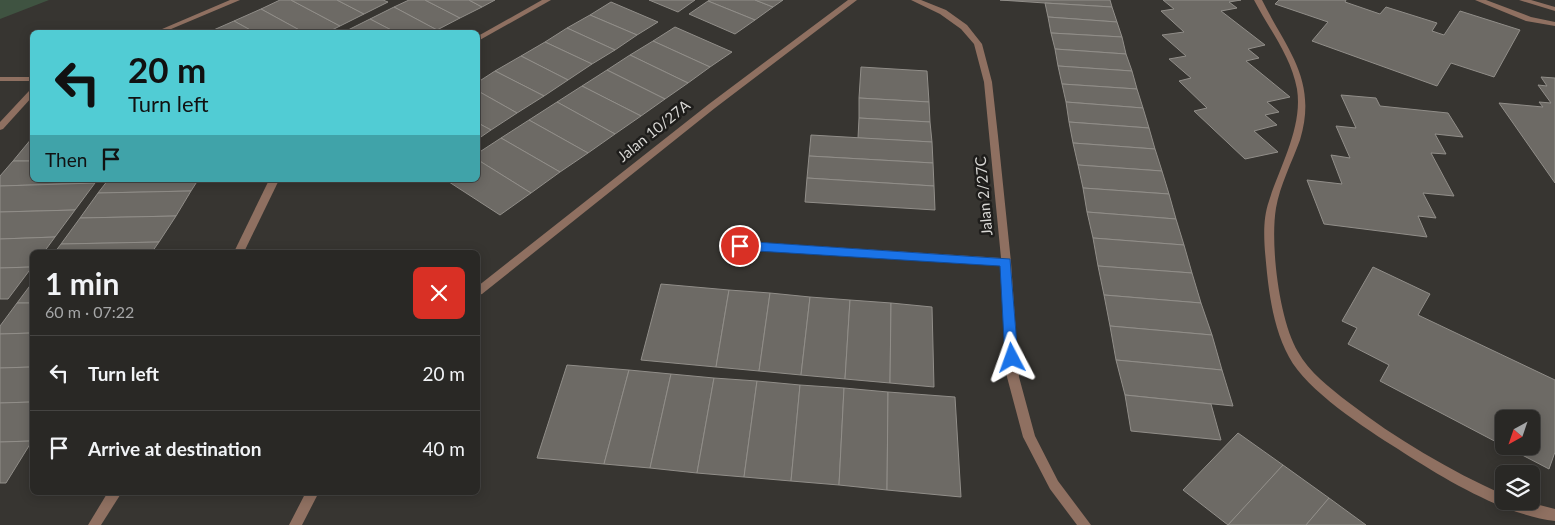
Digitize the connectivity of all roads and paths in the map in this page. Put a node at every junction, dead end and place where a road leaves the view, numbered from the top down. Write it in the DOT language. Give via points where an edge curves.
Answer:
graph roads {
  1 [pos="236,0"];
  2 [pos="547,0"];
  3 [pos="853,0"];
  4 [pos="915,0"];
  5 [pos="1258,0"];
  6 [pos="1479,0"];
  7 [pos="1523,0"];
  8 [pos="1555,8"];
  9 [pos="1555,24"];
  10 [pos="164,30"];
  11 [pos="480,38"];
  12 [pos="0,79"];
  13 [pos="30,79"];
  14 [pos="30,95"];
  15 [pos="0,127"];
  16 [pos="273,182"];
  17 [pos="740,246"];
  18 [pos="240,250"];
  19 [pos="1006,262"];
  20 [pos="480,289"];
  21 [pos="114,495"];
  22 [pos="311,495"];
  23 [pos="1495,496"];
  24 [pos="1533,510"];
  25 [pos="1555,515"];
  26 [pos="94,525"];
  27 [pos="295,525"];
  28 [pos="1085,525"];
  1 -- 10 [label="street"];
  2 -- 11 [label="street"];
  3 -- 20 [label="street, Jalan 10/27A" via="712,106"];
  4 -- 19 [label="street, Jalan 2/27C" via="943,12 964,27 978,44 988,82"];
  5 -- 23 [label="street" via="1285,46 1298,80 1302,103 1300,124 1270,210 1271,268 1285,335 1294,356 1319,385 1353,412 1462,480"];
  6 -- 9 [label="street" via="1529,19"];
  7 -- 8 [label="street"];
  12 -- 13 [label="street"];
  14 -- 15 [label="street"];
  16 -- 18 [label="street"];
  17 -- 19 [label="street"];
  19 -- 28 [label="street, Jalan 2/27C" via="1013,377 1029,436 1054,486"];
  21 -- 26 [label="street"];
  22 -- 27 [label="street"];
  24 -- 25 [label="street"];
}
